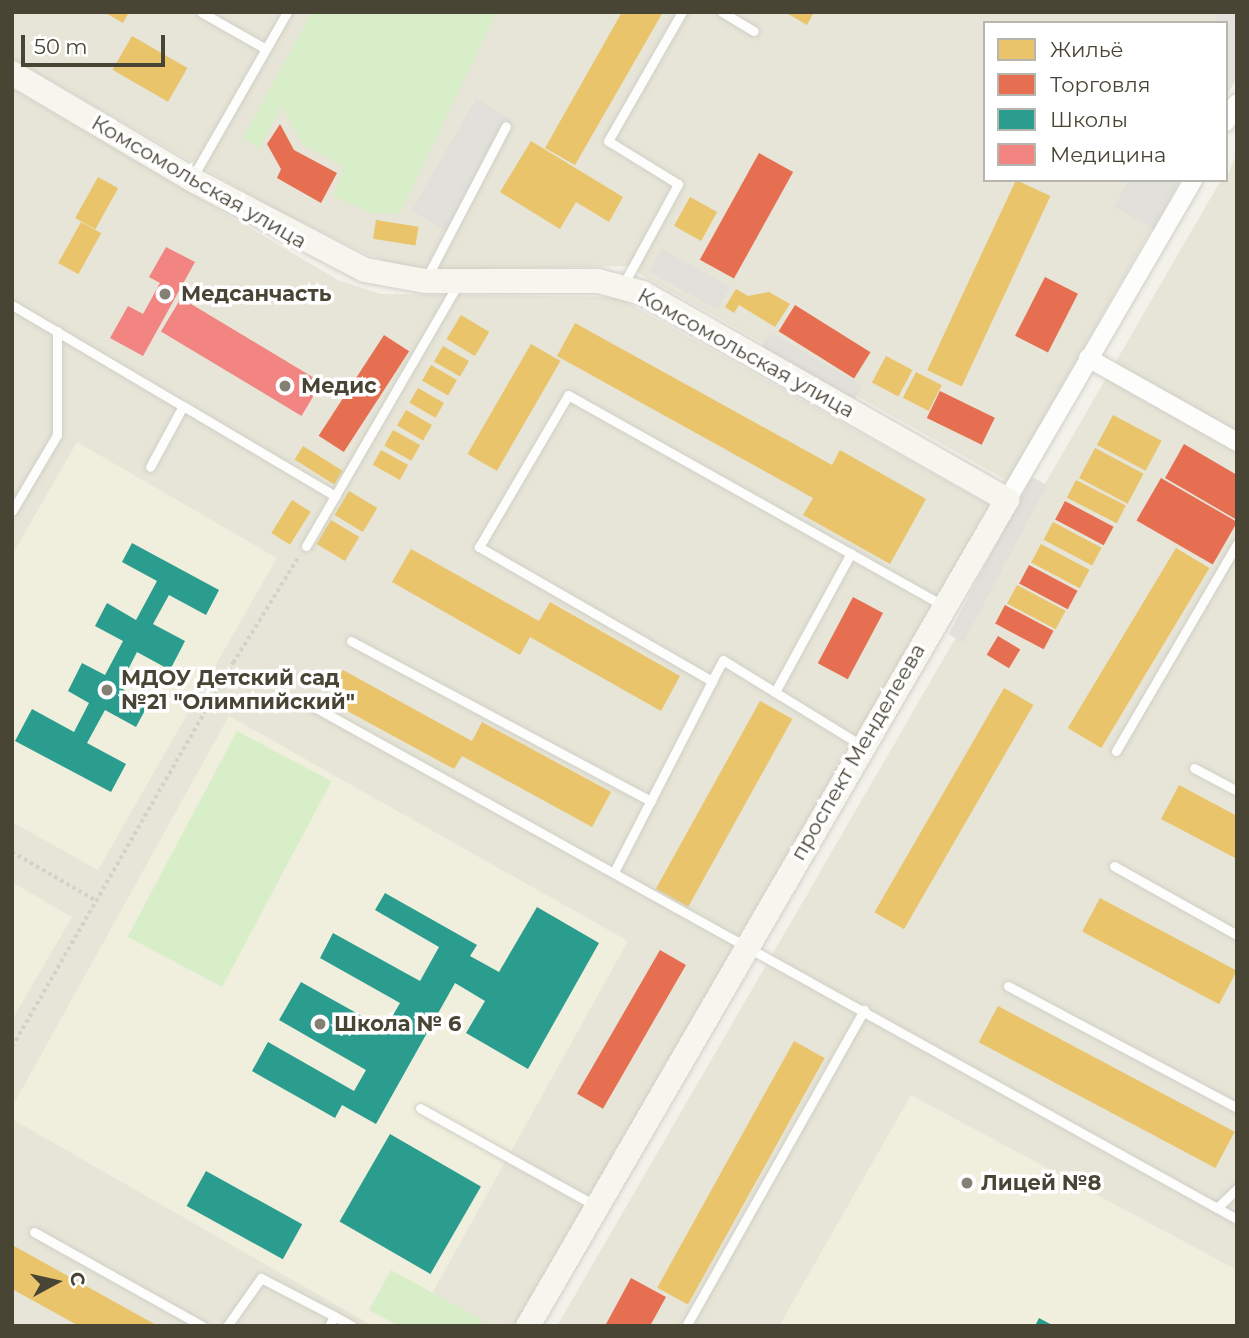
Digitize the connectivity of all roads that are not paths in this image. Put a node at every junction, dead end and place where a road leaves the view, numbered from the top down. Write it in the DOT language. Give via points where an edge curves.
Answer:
graph roads {
  1 [pos="201,12"];
  2 [pos="287,12"];
  3 [pos="682,12"];
  4 [pos="722,12"];
  5 [pos="754,31"];
  6 [pos="264,48"];
  7 [pos="12,73"];
  8 [pos="1237,103"];
  9 [pos="1228,119"];
  10 [pos="506,127"];
  11 [pos="191,179"];
  12 [pos="1191,182"];
  13 [pos="425,281"];
  14 [pos="458,282"];
  15 [pos="623,285"];
  16 [pos="12,305"];
  17 [pos="57,331"];
  18 [pos="1088,358"];
  19 [pos="183,405"];
  20 [pos="1237,442"];
  21 [pos="150,467"];
  22 [pos="335,496"];
  23 [pos="1007,500"];
  24 [pos="12,511"];
  25 [pos="1237,544"];
  26 [pos="306,546"];
  27 [pos="851,553"];
  28 [pos="944,606"];
  29 [pos="351,641"];
  30 [pos="712,681"];
  31 [pos="775,692"];
  32 [pos="309,704"];
  33 [pos="862,745"];
  34 [pos="1116,751"];
  35 [pos="1194,768"];
  36 [pos="1237,791"];
  37 [pos="651,801"];
  38 [pos="1114,866"];
  39 [pos="614,872"];
  40 [pos="1237,935"];
  41 [pos="747,944"];
  42 [pos="1008,986"];
  43 [pos="864,1010"];
  44 [pos="420,1108"];
  45 [pos="1237,1108"];
  46 [pos="1237,1189"];
  47 [pos="596,1206"];
  48 [pos="1217,1208"];
  49 [pos="1237,1219"];
  50 [pos="34,1232"];
  51 [pos="334,1316"];
  52 [pos="202,1326"];
  53 [pos="227,1326"];
  54 [pos="329,1326"];
  55 [pos="352,1326"];
  56 [pos="528,1326"];
  57 [pos="686,1326"];
  1 -- 6 [label="lane"];
  2 -- 6 [label="lane"];
  3 -- 15 [label="lane" via="608,141 678,184"];
  4 -- 5 [label="lane"];
  6 -- 11 [label="lane"];
  7 -- 11 [label="street, Комсомольская улица"];
  8 -- 9 [label="street"];
  10 -- 13 [label="lane"];
  11 -- 13 [label="street, Комсомольская улица" via="328,255 375,273"];
  12 -- 18 [label="street, проспект Менделеева"];
  13 -- 14 [label="street, Комсомольская улица"];
  14 -- 15 [label="street, Комсомольская улица" via="573,280"];
  14 -- 22 [label="lane"];
  15 -- 23 [label="street, Комсомольская улица"];
  16 -- 17 [label="lane"];
  17 -- 19 [label="lane"];
  17 -- 24 [label="lane" via="57,435"];
  18 -- 20 [label="street"];
  18 -- 23 [label="street, проспект Менделеева"];
  19 -- 21 [label="lane"];
  19 -- 22 [label="lane"];
  22 -- 26 [label="lane"];
  23 -- 28 [label="street, проспект Менделеева"];
  25 -- 34 [label="lane"];
  27 -- 28 [label="lane"];
  27 -- 30 [label="lane" via="568,395 479,547"];
  27 -- 31 [label="lane"];
  28 -- 33 [label="street, проспект Менделеева"];
  29 -- 37 [label="lane"];
  30 -- 31 [label="lane" via="723,660"];
  30 -- 37 [label="lane"];
  31 -- 33 [label="lane"];
  32 -- 39 [label="lane"];
  33 -- 41 [label="street, проспект Менделеева"];
  35 -- 36 [label="lane"];
  37 -- 39 [label="lane"];
  38 -- 40 [label="lane"];
  39 -- 41 [label="lane"];
  41 -- 43 [label="lane"];
  41 -- 47 [label="street, проспект Менделеева"];
  42 -- 45 [label="lane"];
  43 -- 48 [label="lane"];
  43 -- 57 [label="lane"];
  44 -- 47 [label="lane"];
  46 -- 48 [label="lane"];
  47 -- 56 [label="street, проспект Менделеева"];
  48 -- 49 [label="lane"];
  50 -- 52 [label="lane"];
  51 -- 53 [label="lane" via="261,1278"];
  51 -- 54 [label="lane"];
  51 -- 55 [label="lane"];
}
